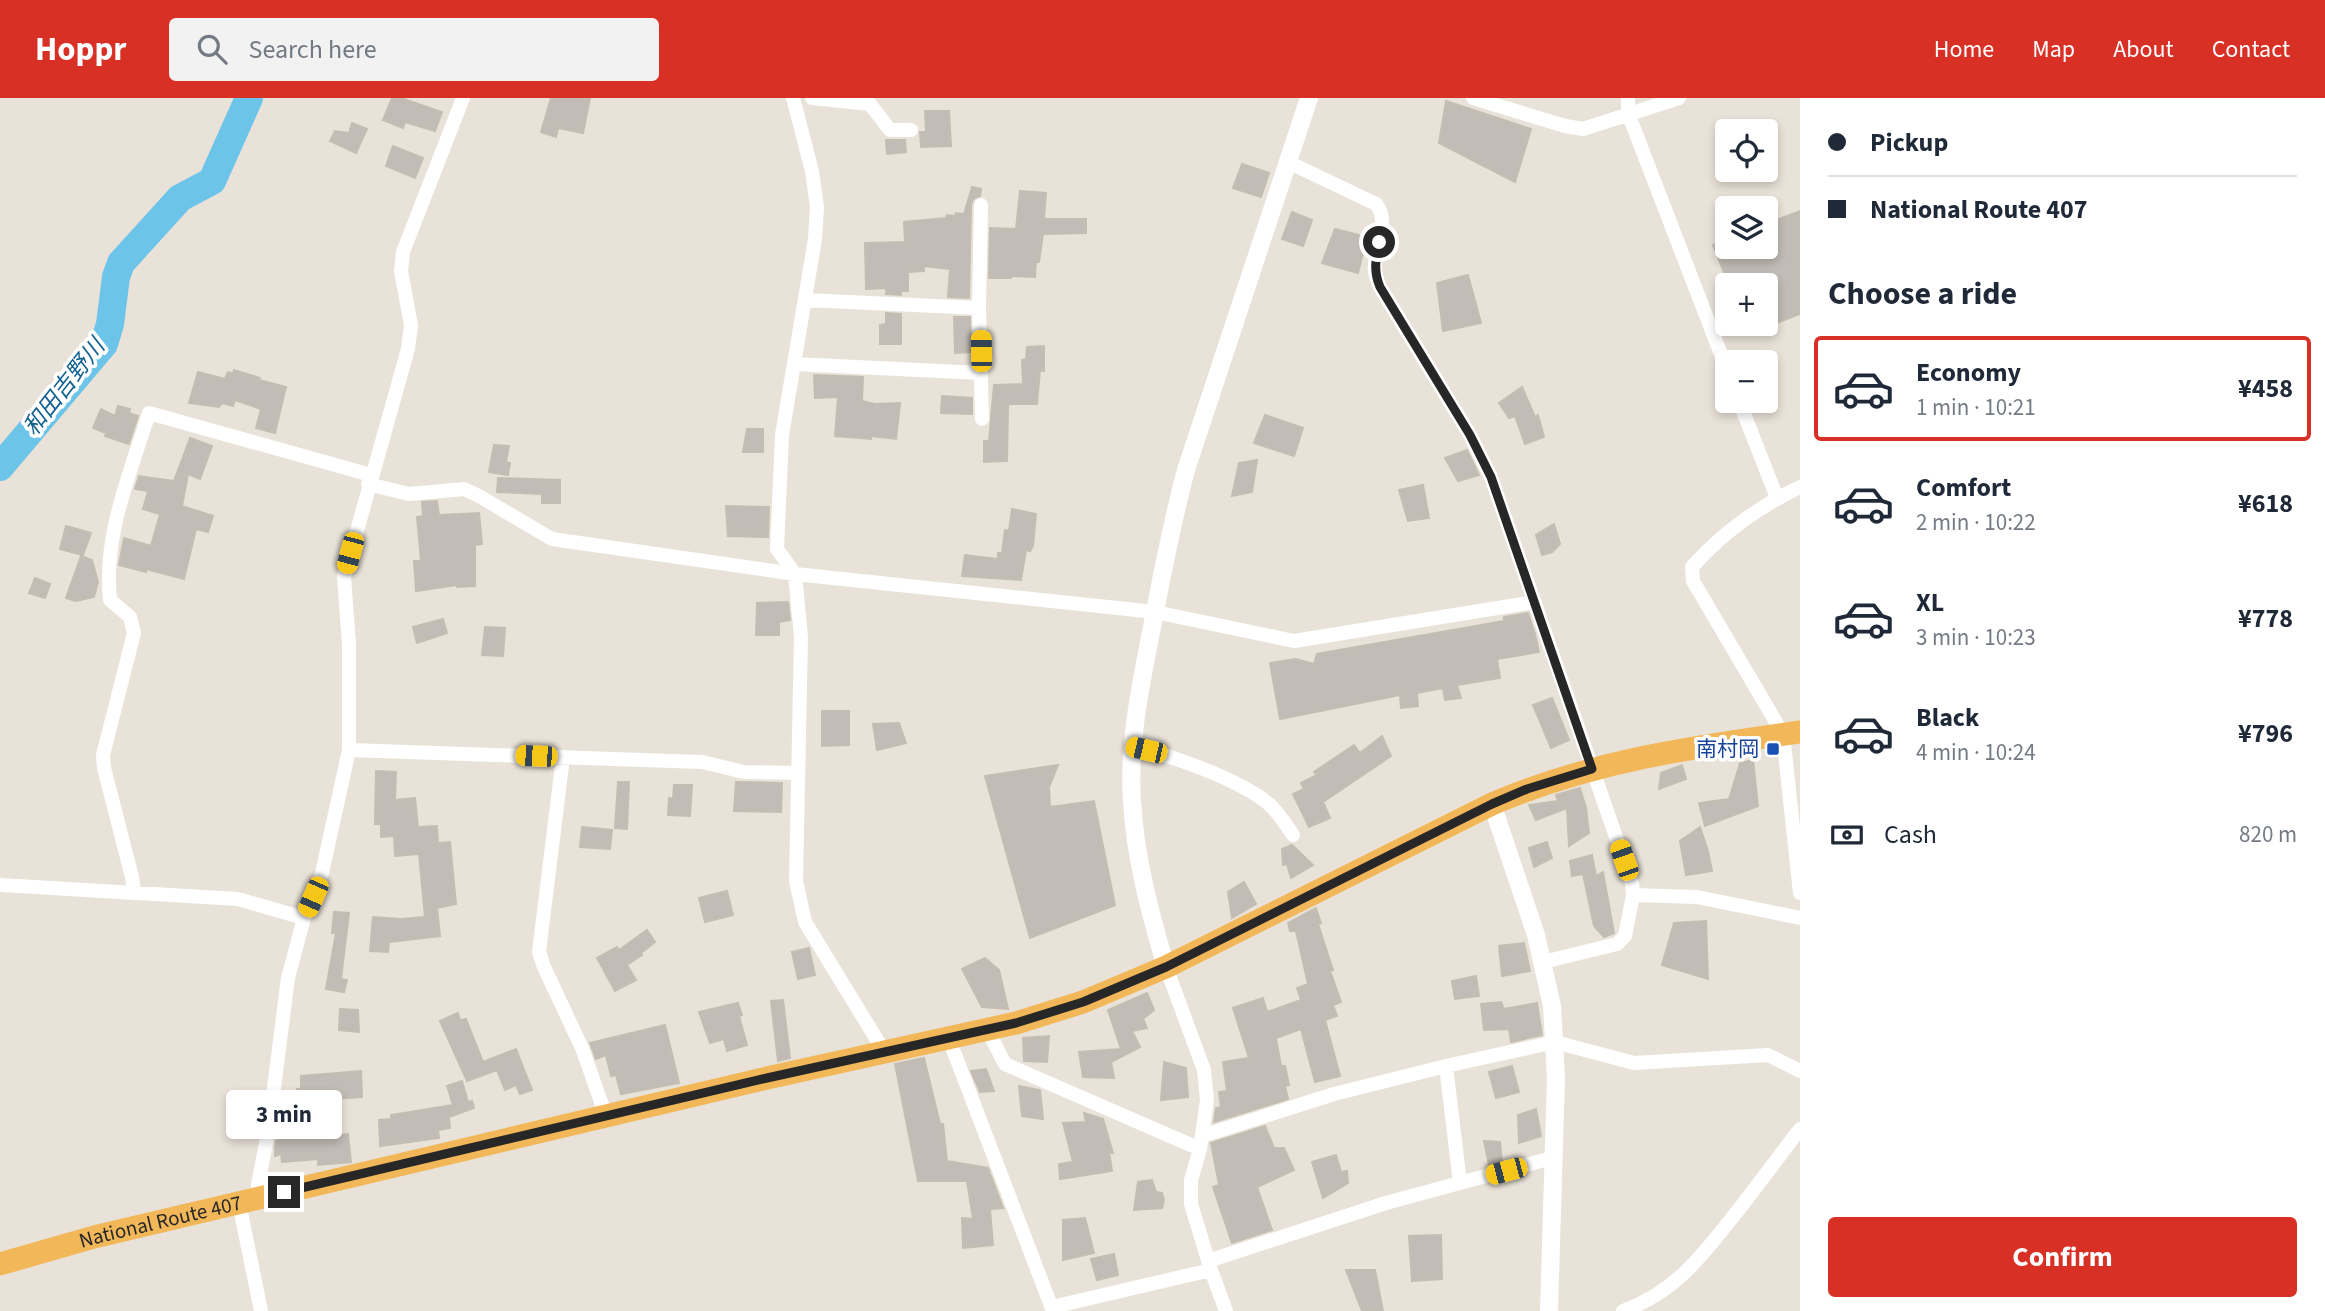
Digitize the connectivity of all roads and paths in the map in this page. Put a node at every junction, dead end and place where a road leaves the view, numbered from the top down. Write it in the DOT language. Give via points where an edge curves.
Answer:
graph roads {
  1 [pos="463,98"];
  2 [pos="793,98"];
  3 [pos="812,98"];
  4 [pos="1308,98"];
  5 [pos="1473,98"];
  6 [pos="1628,98"];
  7 [pos="1679,98"];
  8 [pos="1628,113"];
  9 [pos="911,130"];
  10 [pos="1288,162"];
  11 [pos="981,205"];
  12 [pos="805,300"];
  13 [pos="979,308"];
  14 [pos="1719,350"];
  15 [pos="794,364"];
  16 [pos="981,373"];
  17 [pos="1744,413"];
  18 [pos="982,419"];
  19 [pos="370,480"];
  20 [pos="1800,487"];
  21 [pos="1777,498"];
  22 [pos="795,573"];
  23 [pos="1535,602"];
  24 [pos="1155,612"];
  25 [pos="1791,733"];
  26 [pos="1132,746"];
  27 [pos="349,750"];
  28 [pos="563,757"];
  29 [pos="1592,769"];
  30 [pos="798,773"];
  31 [pos="1492,804"];
  32 [pos="1293,835"];
  33 [pos="0,885"];
  34 [pos="134,891"];
  35 [pos="1800,893"];
  36 [pos="1633,895"];
  37 [pos="304,918"];
  38 [pos="1800,918"];
  39 [pos="1543,962"];
  40 [pos="1166,967"];
  41 [pos="987,1029"];
  42 [pos="949,1039"];
  43 [pos="1555,1042"];
  44 [pos="885,1053"];
  45 [pos="1446,1066"];
  46 [pos="1800,1070"];
  47 [pos="606,1116"];
  48 [pos="1800,1129"];
  49 [pos="1201,1142"];
  50 [pos="1552,1158"];
  51 [pos="1460,1183"];
  52 [pos="249,1201"];
  53 [pos="0,1264"];
  54 [pos="1209,1266"];
  55 [pos="1053,1309"];
  56 [pos="261,1311"];
  57 [pos="1226,1311"];
  58 [pos="1549,1311"];
  59 [pos="1623,1311"];
  1 -- 19 [label="street" via="403,253 401,271 411,325 408,349"];
  2 -- 12 [label="street" via="817,207"];
  3 -- 9 [label="street" via="870,104 890,130"];
  4 -- 10 [label="street"];
  5 -- 8 [label="street" via="1583,129"];
  6 -- 8 [label="street"];
  7 -- 8 [label="street"];
  8 -- 14 [label="street"];
  10 -- 23 [label="street" via="1381,210 1375,276 1491,477"];
  10 -- 24 [label="street" via="1186,470"];
  11 -- 13 [label="street"];
  12 -- 13 [label="street"];
  12 -- 15 [label="street"];
  13 -- 16 [label="street"];
  15 -- 16 [label="street"];
  15 -- 22 [label="street" via="782,435 777,549"];
  16 -- 18 [label="street"];
  17 -- 21 [label="street"];
  19 -- 22 [label="street" via="409,494 464,489 552,539"];
  19 -- 27 [label="street" via="344,576"];
  19 -- 34 [label="street" via="149,413 108,560 110,600 130,617 134,633 103,755 104,768"];
  20 -- 21 [label="street"];
  21 -- 25 [label="street" via="1757,509 1692,567 1693,581"];
  22 -- 24 [label="street"];
  22 -- 30 [label="street" via="801,637"];
  23 -- 24 [label="street" via="1294,641"];
  23 -- 29 [label="street"];
  24 -- 26 [label="street"];
  25 -- 29 [label="highway, National Route 407" via="1664,752"];
  25 -- 35 [label="street"];
  26 -- 32 [label="street" via="1228,780 1270,805"];
  26 -- 40 [label="street" via="1136,844"];
  27 -- 28 [label="street"];
  27 -- 37 [label="street" via="322,873"];
  28 -- 30 [label="street" via="702,762 744,772"];
  28 -- 47 [label="street" via="539,952"];
  29 -- 31 [label="highway, National Route 407"];
  29 -- 36 [label="street"];
  30 -- 44 [label="street" via="796,881 805,922"];
  31 -- 39 [label="street"];
  31 -- 40 [label="highway, National Route 407"];
  33 -- 34 [label="street"];
  34 -- 37 [label="street" via="238,899"];
  36 -- 38 [label="street" via="1697,897"];
  36 -- 39 [label="street" via="1625,936 1616,944"];
  37 -- 52 [label="street" via="288,978 270,1127 258,1185"];
  39 -- 43 [label="street"];
  40 -- 41 [label="highway, National Route 407" via="1083,1002"];
  40 -- 49 [label="street" via="1204,1070 1207,1100"];
  41 -- 42 [label="highway, National Route 407"];
  41 -- 49 [label="street" via="1005,1064"];
  42 -- 44 [label="highway, National Route 407"];
  42 -- 55 [label="street"];
  43 -- 45 [label="street"];
  43 -- 46 [label="street" via="1634,1063 1768,1055"];
  43 -- 50 [label="street"];
  44 -- 47 [label="highway, National Route 407"];
  45 -- 49 [label="street" via="1334,1094"];
  45 -- 51 [label="street"];
  47 -- 52 [label="highway, National Route 407"];
  48 -- 59 [label="street" via="1692,1267 1644,1304"];
  49 -- 54 [label="street" via="1191,1180 1191,1204"];
  50 -- 51 [label="street"];
  50 -- 58 [label="street"];
  51 -- 54 [label="street" via="1386,1203"];
  52 -- 53 [label="highway, National Route 407"];
  52 -- 56 [label="street"];
  54 -- 55 [label="street"];
  54 -- 57 [label="street"];
}
